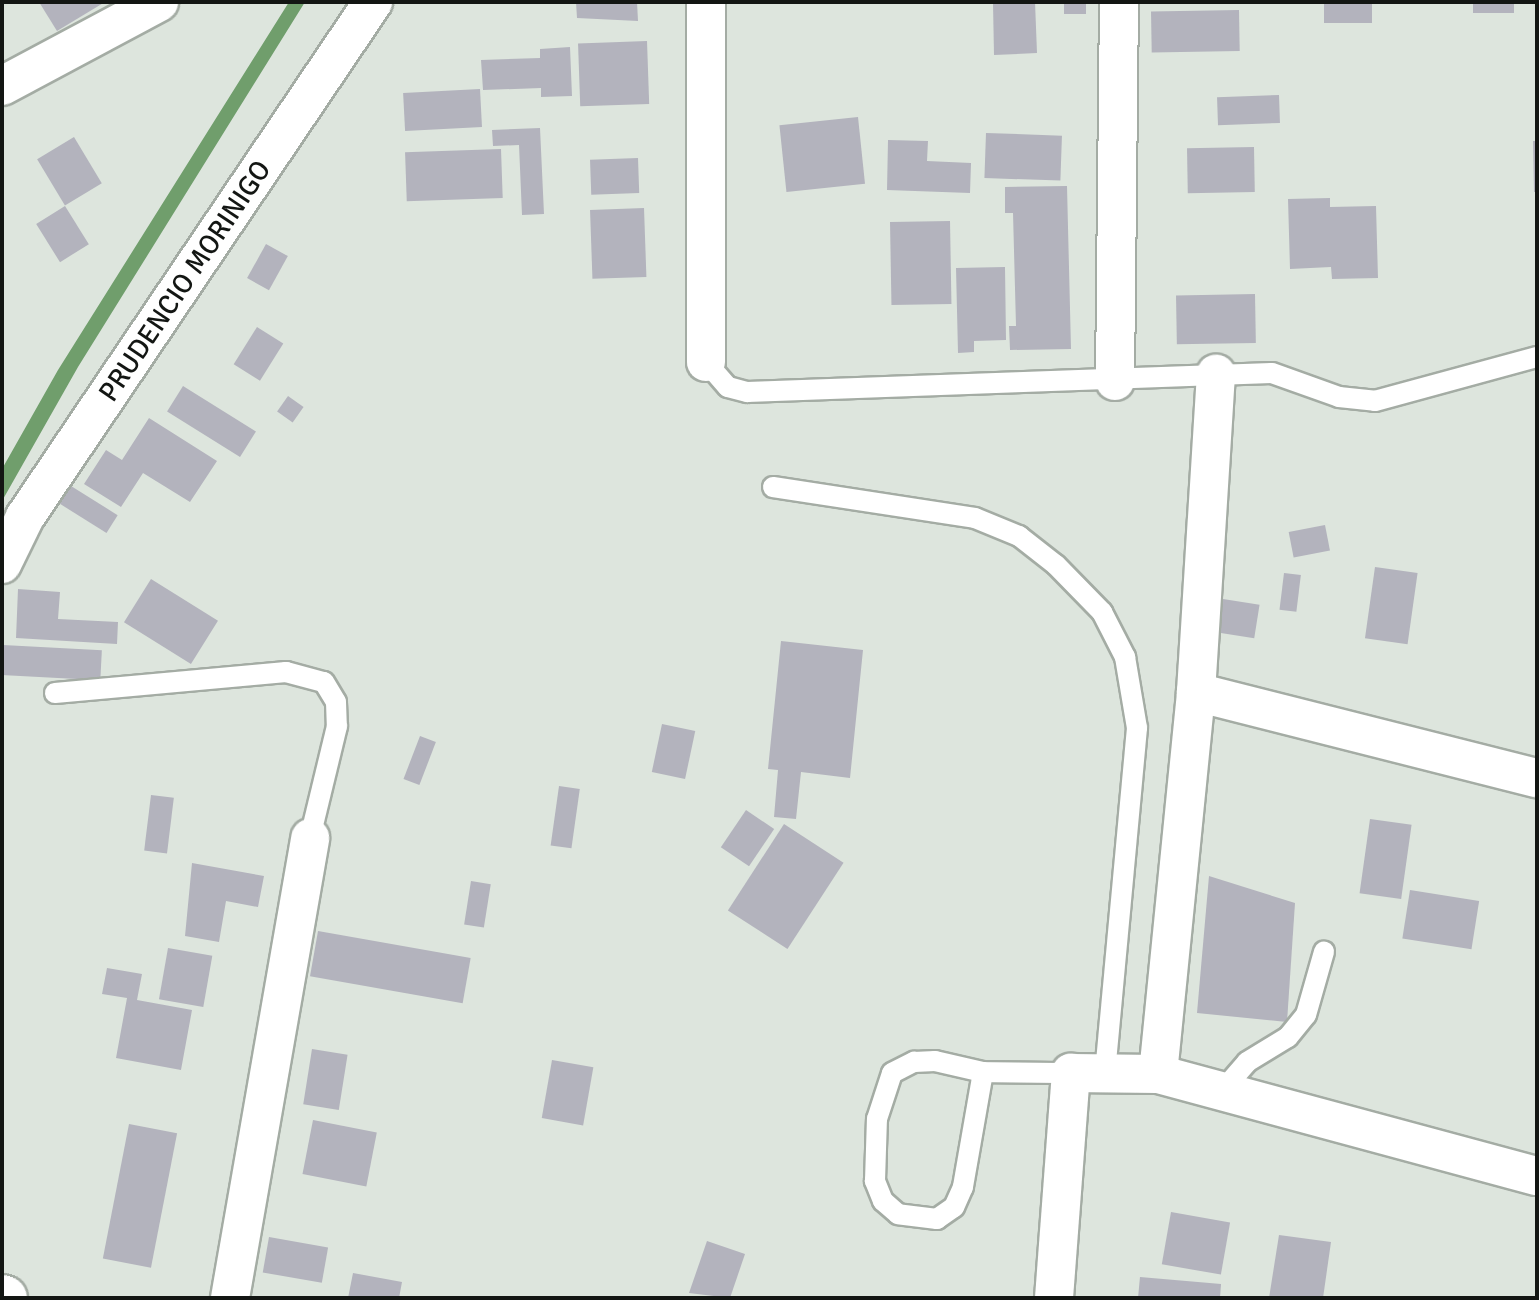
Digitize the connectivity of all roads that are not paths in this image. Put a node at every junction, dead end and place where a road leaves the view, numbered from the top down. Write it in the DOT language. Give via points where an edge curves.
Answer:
graph roads {
  1 [pos="159,2"];
  2 [pos="373,2"];
  3 [pos="706,2"];
  4 [pos="1119,2"];
  5 [pos="2,86"];
  6 [pos="1537,357"];
  7 [pos="706,362"];
  8 [pos="1216,374"];
  9 [pos="1115,381"];
  10 [pos="773,487"];
  11 [pos="2,564"];
  12 [pos="1196,692"];
  13 [pos="55,693"];
  14 [pos="1537,778"];
  15 [pos="310,838"];
  16 [pos="1324,952"];
  17 [pos="983,1072"];
  18 [pos="1158,1074"];
  19 [pos="1088,1075"];
  20 [pos="1222,1091"];
  21 [pos="1537,1176"];
  22 [pos="230,1298"];
  23 [pos="1054,1298"];
  1 -- 5 [label="street"];
  2 -- 11 [label="street, PRUDENCIO MORINIGO" via="25,517"];
  3 -- 7 [label="street"];
  4 -- 9 [label="street"];
  6 -- 8 [label="lane" via="1375,401 1339,397 1272,373"];
  7 -- 9 [label="lane" via="728,387 747,392"];
  8 -- 9 [label="lane"];
  8 -- 12 [label="street"];
  10 -- 19 [label="lane" via="975,518 1019,536 1102,612 1125,657 1137,728"];
  12 -- 14 [label="street"];
  12 -- 18 [label="street"];
  13 -- 15 [label="lane" via="286,672 324,682 336,702 337,726"];
  15 -- 22 [label="street"];
  16 -- 20 [label="lane" via="1306,1015 1288,1037 1247,1062"];
  17 -- 17 [label="lane" via="935,1061 914,1062 892,1073 877,1119 875,1181 883,1201 898,1214 937,1219 954,1207 963,1187"];
  17 -- 19 [label="lane"];
  18 -- 19 [label="street"];
  18 -- 20 [label="street"];
  19 -- 23 [label="street"];
  20 -- 21 [label="street"];
}
